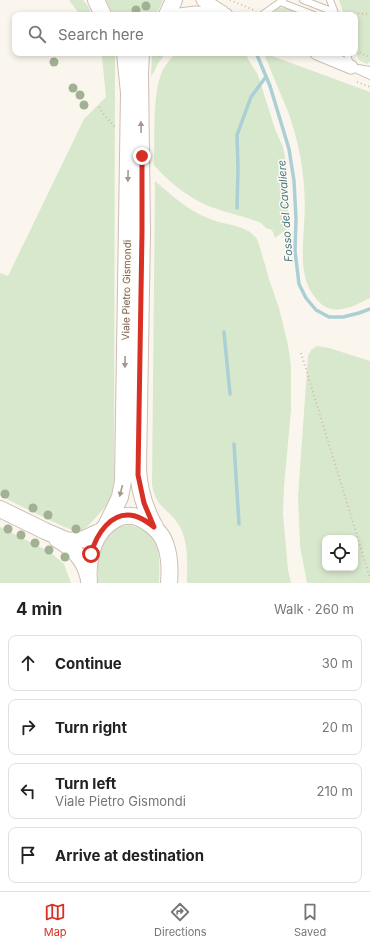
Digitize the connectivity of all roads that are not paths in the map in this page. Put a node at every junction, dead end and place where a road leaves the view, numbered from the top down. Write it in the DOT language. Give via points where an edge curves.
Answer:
graph roads {
  1 [pos="174,0"];
  2 [pos="203,0"];
  3 [pos="303,0"];
  4 [pos="330,0"];
  5 [pos="281,1"];
  6 [pos="168,12"];
  7 [pos="221,12"];
  8 [pos="266,12"];
  9 [pos="307,12"];
  10 [pos="330,12"];
  11 [pos="334,12"];
  12 [pos="125,56"];
  13 [pos="146,56"];
  14 [pos="324,56"];
  15 [pos="348,56"];
  16 [pos="351,67"];
  17 [pos="370,70"];
  18 [pos="370,76"];
  19 [pos="0,509"];
  20 [pos="104,527"];
  21 [pos="154,527"];
  22 [pos="45,531"];
  23 [pos="89,581"];
  24 [pos="169,583"];
  1 -- 6 [label="street"];
  2 -- 7 [label="street"];
  3 -- 10 [label="lane"];
  4 -- 11 [label="lane"];
  5 -- 8 [label="lane"];
  5 -- 9 [label="lane"];
  12 -- 20 [label="street, Viale Pietro Gismondi, one-way" via="129,93 123,481 119,501"];
  21 -- 13 [label="street, Viale Pietro Gismondi, one-way" via="144,503 138,469 142,240 140,74"];
  14 -- 16 [label="street"];
  15 -- 16 [label="lane"];
  16 -- 17 [label="lane"];
  16 -- 18 [label="lane"];
  19 -- 22 [label="street"];
  20 -- 21 [label="street" via="121,517 131,516"];
  20 -- 22 [label="street" via="84,539 68,541"];
  20 -- 23 [label="street, Viale Pietro Gismondi" via="91,554"];
  21 -- 24 [label="street, Viale Pietro Gismondi" via="162,537 168,554"];
  22 -- 23 [label="street" via="80,557 86,567"];
}
